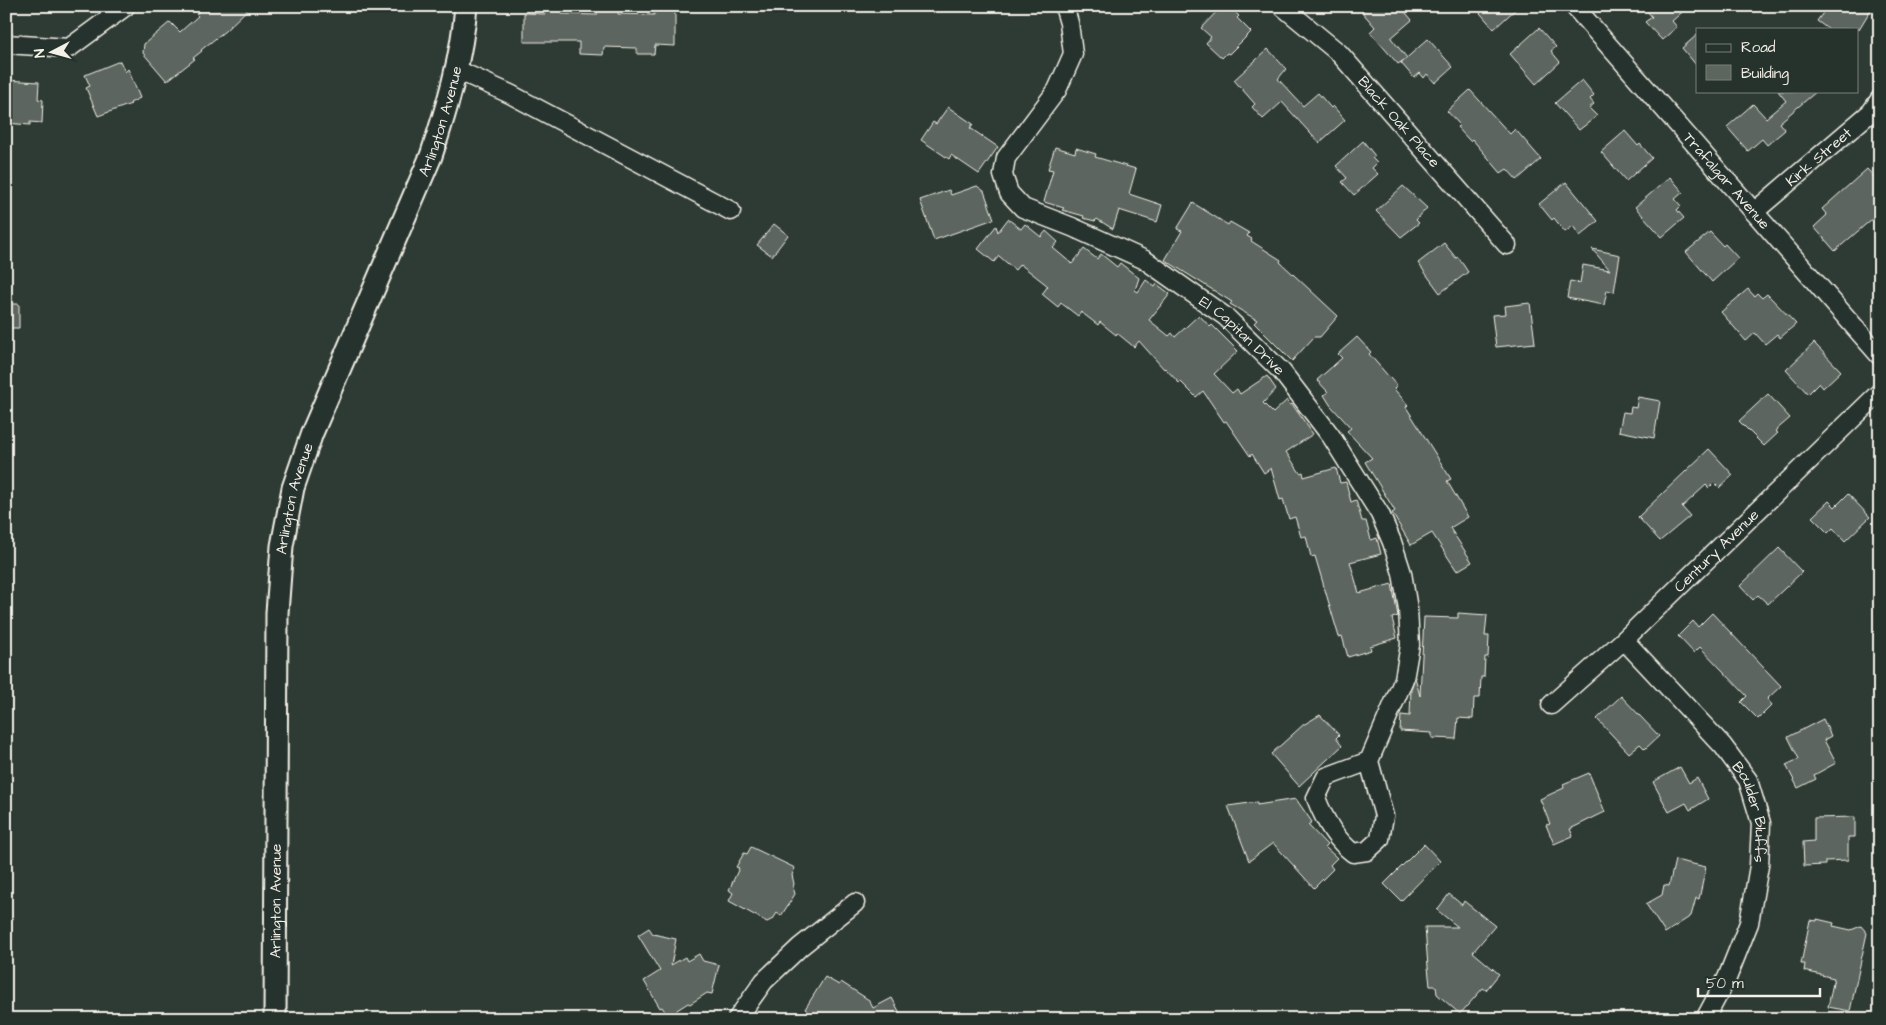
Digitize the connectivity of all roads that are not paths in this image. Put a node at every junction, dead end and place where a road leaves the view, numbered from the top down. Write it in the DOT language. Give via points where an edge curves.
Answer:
graph roads {
  1 [pos="126,6"];
  2 [pos="466,6"];
  3 [pos="1064,6"];
  4 [pos="1282,6"];
  5 [pos="1574,6"];
  6 [pos="6,44"];
  7 [pos="455,69"];
  8 [pos="1880,98"];
  9 [pos="731,211"];
  10 [pos="1754,212"];
  11 [pos="1507,245"];
  12 [pos="1880,356"];
  13 [pos="1880,392"];
  14 [pos="1624,640"];
  15 [pos="1551,705"];
  16 [pos="1369,761"];
  17 [pos="855,904"];
  18 [pos="275,1019"];
  19 [pos="737,1019"];
  20 [pos="1705,1019"];
  1 -- 6 [label="street" via="69,48"];
  2 -- 7 [label="main road, Arlington Avenue"];
  3 -- 16 [label="street, El Capitan Drive" via="1073,54 1056,90 1006,158 1003,175 1009,193 1023,208 1145,260 1226,317 1282,372 1331,436 1380,514 1402,573 1408,609 1410,645 1404,680"];
  4 -- 11 [label="street, Black Oak Place" via="1339,53"];
  5 -- 10 [label="street, Trafalgar Avenue"];
  7 -- 9 [label="street" via="510,94"];
  7 -- 18 [label="main road, Arlington Avenue" via="431,156 312,432 289,508 282,546 277,613"];
  8 -- 10 [label="street, Kirk Street" via="1871,112"];
  10 -- 12 [label="street, Trafalgar Avenue"];
  13 -- 14 [label="street, Century Avenue"];
  14 -- 15 [label="street, Century Avenue"];
  14 -- 20 [label="street, Boulder Bluffs" via="1723,746 1748,780 1761,823 1759,866 1749,923 1727,978"];
  16 -- 16 [label="street" via="1384,816 1380,839 1367,851 1353,853 1334,832 1316,798 1326,777"];
  17 -- 19 [label="street" via="800,947 764,981"];
}
